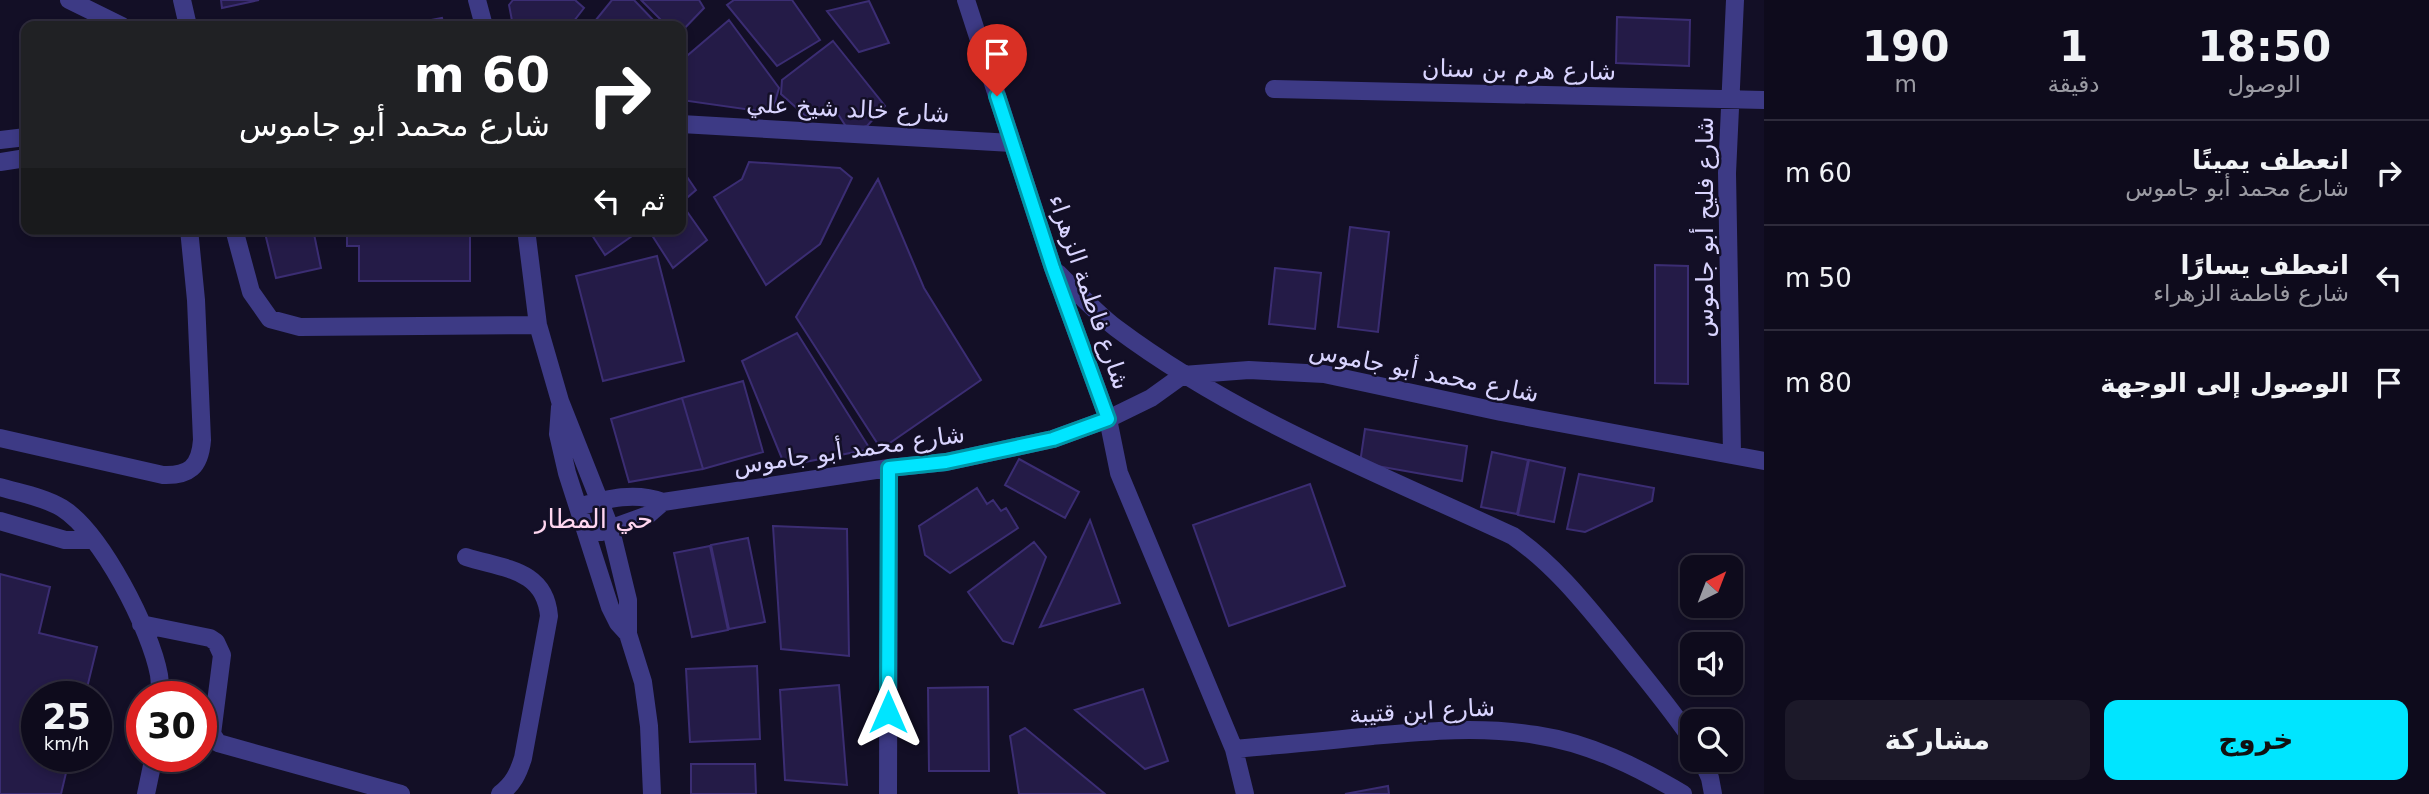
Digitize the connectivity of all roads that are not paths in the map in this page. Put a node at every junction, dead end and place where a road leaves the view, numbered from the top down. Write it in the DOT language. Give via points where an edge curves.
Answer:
graph roads {
  1 [pos="69,0"];
  2 [pos="182,0"];
  3 [pos="477,0"];
  4 [pos="966,0"];
  5 [pos="1735,0"];
  6 [pos="112,21"];
  7 [pos="187,21"];
  8 [pos="483,21"];
  9 [pos="1273,89"];
  10 [pos="1730,98"];
  11 [pos="1764,100"];
  12 [pos="686,124"];
  13 [pos="21,138"];
  14 [pos="0,140"];
  15 [pos="1012,143"];
  16 [pos="21,159"];
  17 [pos="0,162"];
  18 [pos="190,235"];
  19 [pos="236,235"];
  20 [pos="527,235"];
  21 [pos="1053,268"];
  22 [pos="538,325"];
  23 [pos="1183,375"];
  24 [pos="560,401"];
  25 [pos="1108,419"];
  26 [pos="0,438"];
  27 [pos="1732,453"];
  28 [pos="1764,461"];
  29 [pos="889,468"];
  30 [pos="0,487"];
  31 [pos="600,500"];
  32 [pos="663,502"];
  33 [pos="578,507"];
  34 [pos="0,521"];
  35 [pos="611,530"];
  36 [pos="587,536"];
  37 [pos="93,540"];
  38 [pos="466,557"];
  39 [pos="141,624"];
  40 [pos="628,634"];
  41 [pos="159,681"];
  42 [pos="1680,723"];
  43 [pos="1234,749"];
  44 [pos="151,772"];
  45 [pos="1707,772"];
  46 [pos="146,794"];
  47 [pos="401,794"];
  48 [pos="500,794"];
  49 [pos="652,794"];
  50 [pos="888,794"];
  51 [pos="1245,794"];
  52 [pos="1683,794"];
  53 [pos="1713,794"];
  1 -- 6 [label="street"];
  2 -- 7 [label="street"];
  3 -- 8 [label="street"];
  4 -- 15 [label="street, شارع فاطمة الزهراء"];
  5 -- 10 [label="street, شارع فليح أبو جاموس"];
  9 -- 10 [label="street, شارع هرم بن سنان"];
  10 -- 11 [label="street, شارع هرم بن سنان"];
  10 -- 27 [label="street, شارع فليح أبو جاموس"];
  12 -- 15 [label="street, شارع خالد شيخ علي"];
  13 -- 14 [label="street"];
  15 -- 21 [label="street, شارع فاطمة الزهراء"];
  16 -- 17 [label="street"];
  18 -- 26 [label="street" via="202,440 201,456 192,468 178,476 163,475"];
  19 -- 22 [label="street" via="251,292 270,319 300,327"];
  20 -- 22 [label="street"];
  21 -- 23 [label="street" via="1116,327"];
  21 -- 25 [label="street, شارع فاطمة الزهراء"];
  22 -- 24 [label="street"];
  23 -- 25 [label="street, شارع محمد أبو جاموس" via="1151,398"];
  23 -- 27 [label="street, شارع محمد أبو جاموس" via="1249,370 1324,374"];
  23 -- 42 [label="street" via="1247,412 1513,536 1538,553 1570,585"];
  24 -- 31 [label="street"];
  24 -- 33 [label="street" via="558,434"];
  25 -- 29 [label="street, شارع محمد أبو جاموس" via="1053,439 946,462"];
  25 -- 43 [label="street, شارع فاطمة الزهراء" via="1119,473"];
  27 -- 28 [label="street, شارع محمد أبو جاموس"];
  29 -- 32 [label="street, شارع محمد أبو جاموس"];
  29 -- 50 [label="street"];
  30 -- 37 [label="street" via="60,507"];
  31 -- 32 [label="street, شارع محمد أبو جاموس" via="638,495"];
  31 -- 33 [label="street, شارع محمد أبو جاموس"];
  31 -- 35 [label="street"];
  32 -- 35 [label="street, شارع محمد أبو جاموس" via="648,515"];
  33 -- 36 [label="street"];
  34 -- 37 [label="street" via="65,540"];
  35 -- 36 [label="street, شارع محمد أبو جاموس"];
  35 -- 40 [label="street" via="628,600"];
  36 -- 40 [label="street" via="610,607"];
  37 -- 39 [label="street"];
  38 -- 48 [label="street" via="532,579 548,603 523,758 518,774"];
  39 -- 41 [label="street"];
  39 -- 47 [label="street" via="216,642 222,655 212,734 218,743"];
  40 -- 49 [label="street" via="643,682"];
  43 -- 51 [label="street, شارع فاطمة الزهراء"];
  43 -- 52 [label="street, شارع ابن قتيبة" via="1438,730 1500,731 1538,735 1584,748 1640,768"];
  44 -- 46 [label="street"];
  45 -- 53 [label="street"];
}
